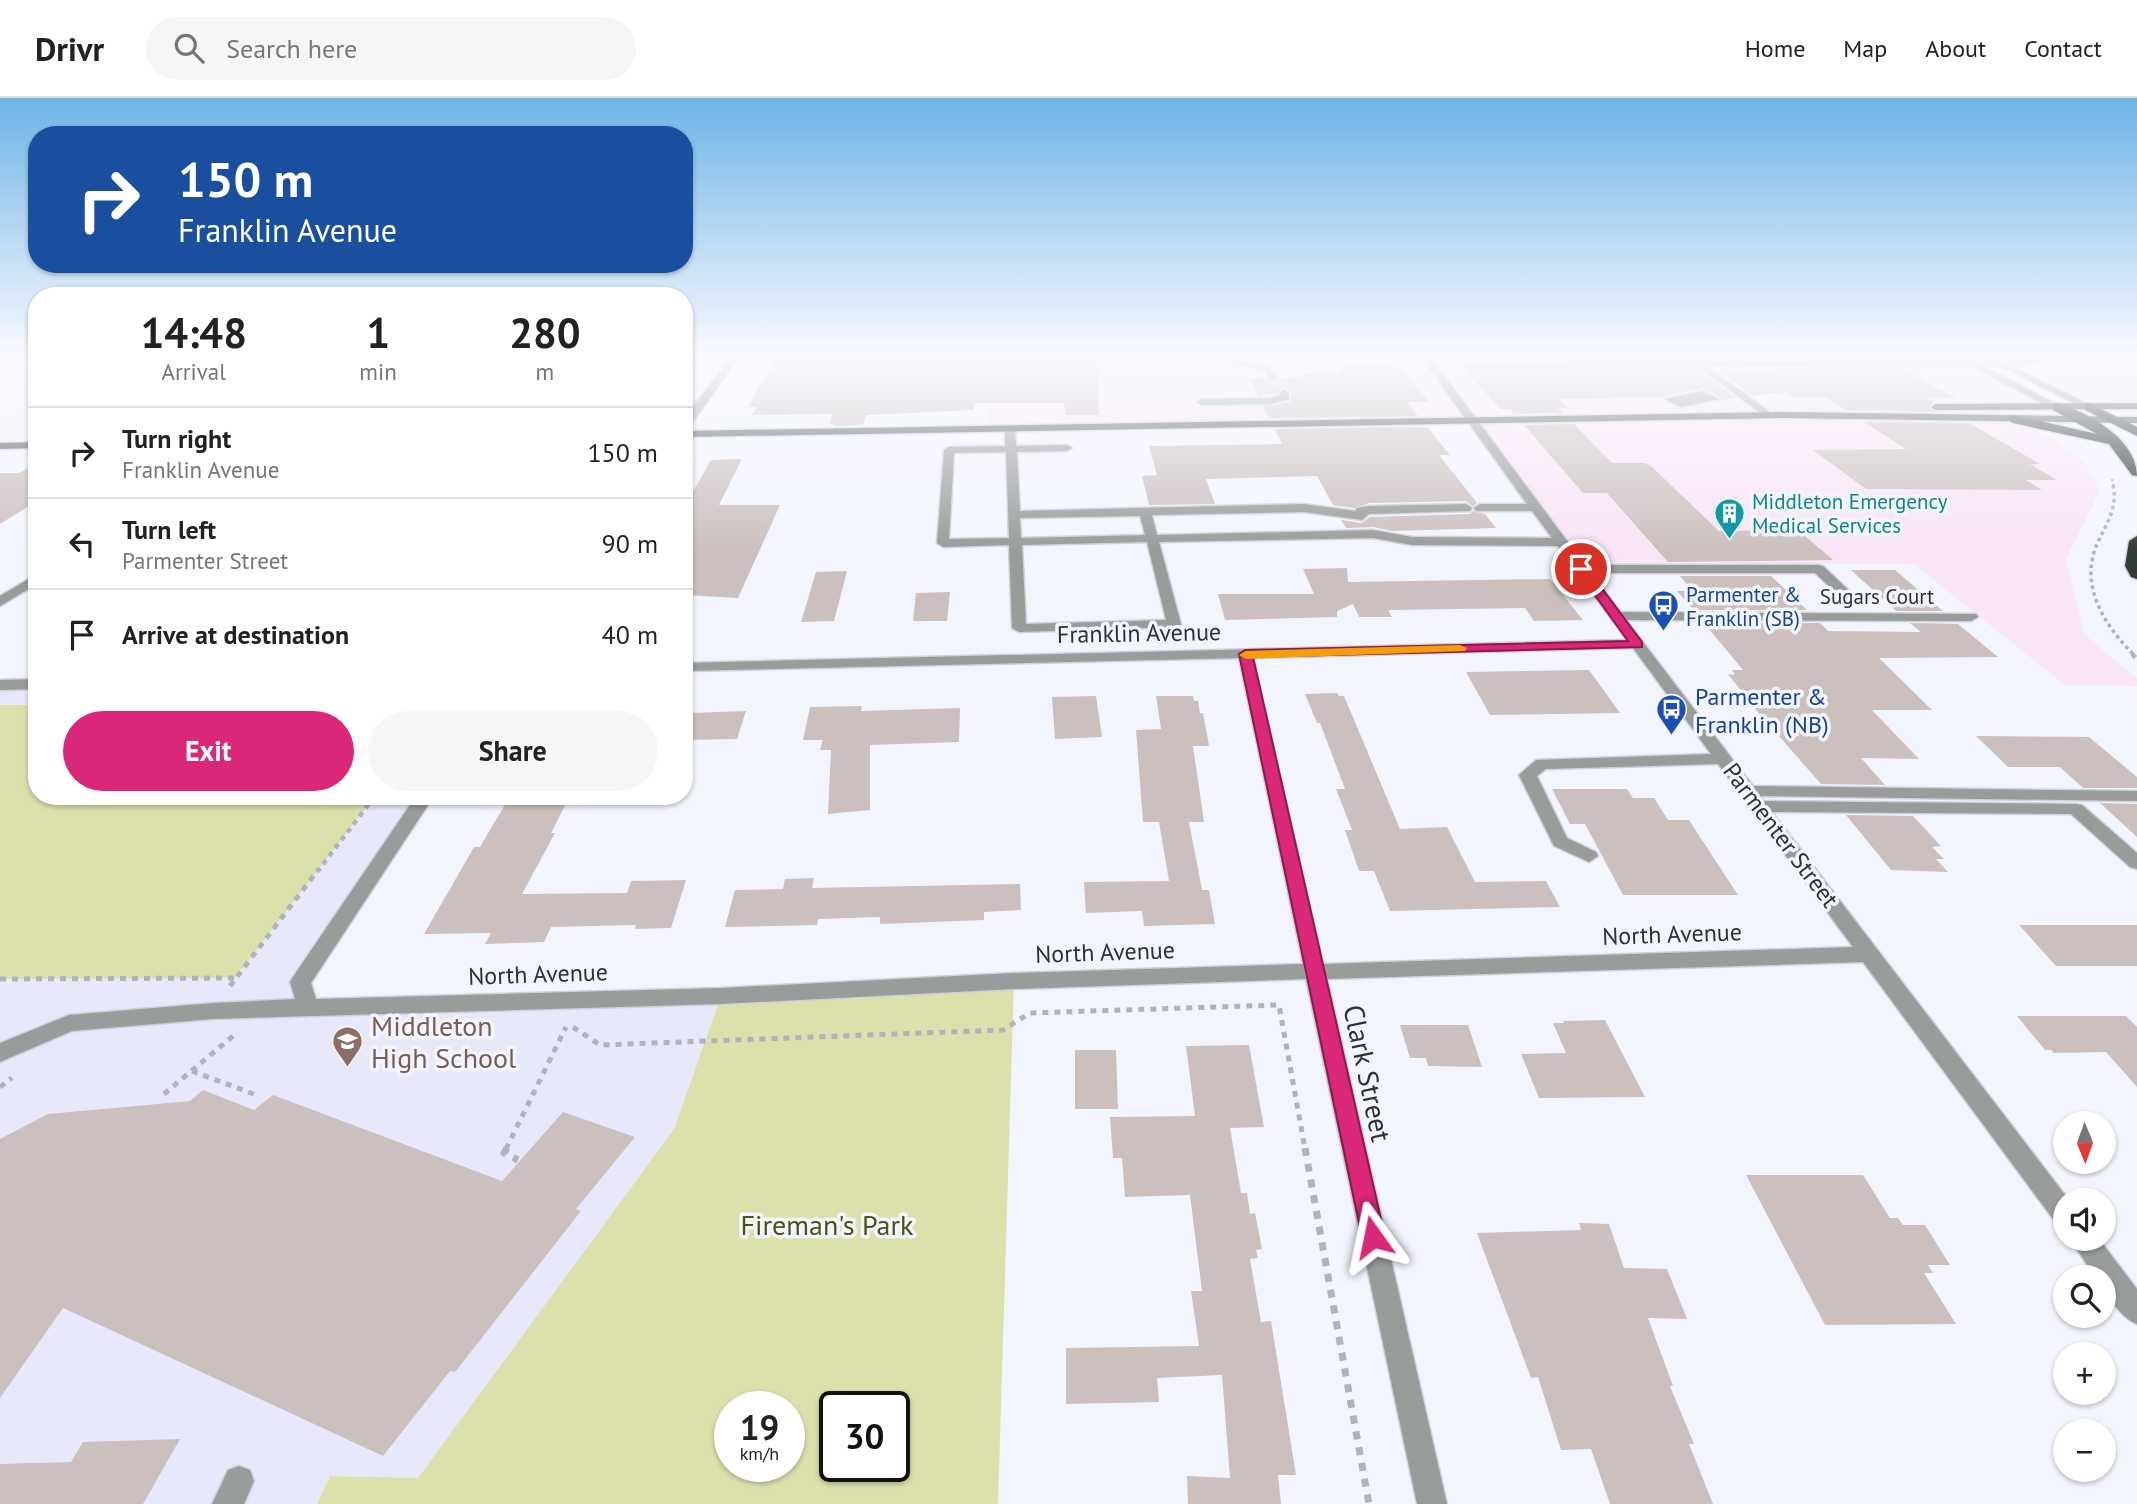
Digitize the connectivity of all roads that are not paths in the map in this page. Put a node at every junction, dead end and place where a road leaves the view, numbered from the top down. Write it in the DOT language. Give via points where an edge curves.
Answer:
graph roads {
  1 [pos="1472,420"];
  2 [pos="1495,420"];
  3 [pos="2016,420"];
  4 [pos="2057,420"];
  5 [pos="2084,420"];
  6 [pos="2116,420"];
  7 [pos="2137,420"];
  8 [pos="1010,428"];
  9 [pos="2137,432"];
  10 [pos="693,434"];
  11 [pos="2116,442"];
  12 [pos="28,445"];
  13 [pos="0,446"];
  14 [pos="1067,448"];
  15 [pos="1011,449"];
  16 [pos="2137,472"];
  17 [pos="1536,507"];
  18 [pos="1466,508"];
  19 [pos="1480,508"];
  20 [pos="1145,512"];
  21 [pos="1014,515"];
  22 [pos="1362,516"];
  23 [pos="1373,534"];
  24 [pos="1152,538"];
  25 [pos="1015,541"];
  26 [pos="2137,541"];
  27 [pos="1561,542"];
  28 [pos="1581,569"];
  29 [pos="2137,574"];
  30 [pos="28,584"];
  31 [pos="1851,599"];
  32 [pos="0,602"];
  33 [pos="1616,616"];
  34 [pos="1971,617"];
  35 [pos="1094,626"];
  36 [pos="1019,628"];
  37 [pos="1637,644"];
  38 [pos="1245,654"];
  39 [pos="1098,657"];
  40 [pos="1020,659"];
  41 [pos="693,667"];
  42 [pos="28,684"];
  43 [pos="0,685"];
  44 [pos="1723,759"];
  45 [pos="2137,796"];
  46 [pos="1753,799"];
  47 [pos="419,805"];
  48 [pos="1589,856"];
  49 [pos="2137,863"];
  50 [pos="1871,954"];
  51 [pos="1315,971"];
  52 [pos="308,1007"];
  53 [pos="0,1053"];
  54 [pos="2053,1199"];
  55 [pos="2092,1251"];
  56 [pos="2137,1311"];
  57 [pos="1432,1504"];
  1 -- 2 [label="main road"];
  1 -- 8 [label="main road"];
  1 -- 17 [label="street, Parmenter Street"];
  3 -- 11 [label="highway"];
  4 -- 5 [label="main road"];
  5 -- 6 [label="main road"];
  5 -- 11 [label="highway"];
  6 -- 7 [label="main road"];
  6 -- 9 [label="highway"];
  8 -- 10 [label="main road"];
  8 -- 15 [label="street"];
  11 -- 16 [label="highway"];
  12 -- 13 [label="main road"];
  14 -- 15 [label="street"];
  15 -- 21 [label="street"];
  15 -- 25 [label="street" via="949,450 943,543"];
  17 -- 19 [label="street"];
  17 -- 27 [label="street, Parmenter Street"];
  18 -- 22 [label="street" via="1368,510 1361,511"];
  20 -- 21 [label="street"];
  20 -- 22 [label="street" via="1304,508"];
  20 -- 24 [label="street"];
  21 -- 25 [label="street"];
  22 -- 23 [label="street"];
  23 -- 24 [label="street"];
  23 -- 27 [label="street" via="1412,541"];
  24 -- 25 [label="street"];
  24 -- 35 [label="street" via="1174,624"];
  25 -- 36 [label="street"];
  26 -- 29 [label="highway" via="2133,566"];
  27 -- 28 [label="street, Parmenter Street"];
  28 -- 31 [label="street" via="1818,569"];
  28 -- 33 [label="street, Parmenter Street"];
  30 -- 32 [label="street"];
  33 -- 34 [label="street, Sugars Court"];
  33 -- 37 [label="street, Parmenter Street"];
  35 -- 36 [label="street"];
  35 -- 39 [label="street"];
  36 -- 40 [label="street"];
  37 -- 38 [label="street, Franklin Avenue"];
  37 -- 44 [label="street, Parmenter Street"];
  38 -- 39 [label="street, Franklin Avenue"];
  38 -- 51 [label="street, Clark Street"];
  39 -- 40 [label="street, Franklin Avenue"];
  40 -- 41 [label="street, Franklin Avenue"];
  42 -- 43 [label="street"];
  44 -- 46 [label="street, Parmenter Street"];
  44 -- 48 [label="street" via="1542,764 1528,775 1560,842"];
  45 -- 46 [label="street"];
  46 -- 49 [label="street" via="2076,808"];
  46 -- 50 [label="street, Parmenter Street"];
  47 -- 52 [label="street" via="299,982"];
  50 -- 51 [label="street, North Avenue"];
  50 -- 54 [label="street, Parmenter Street"];
  51 -- 52 [label="street, North Avenue" via="721,996"];
  51 -- 57 [label="street, Clark Street"];
  52 -- 53 [label="street, North Avenue" via="69,1023"];
  55 -- 56 [label="street"];
}
